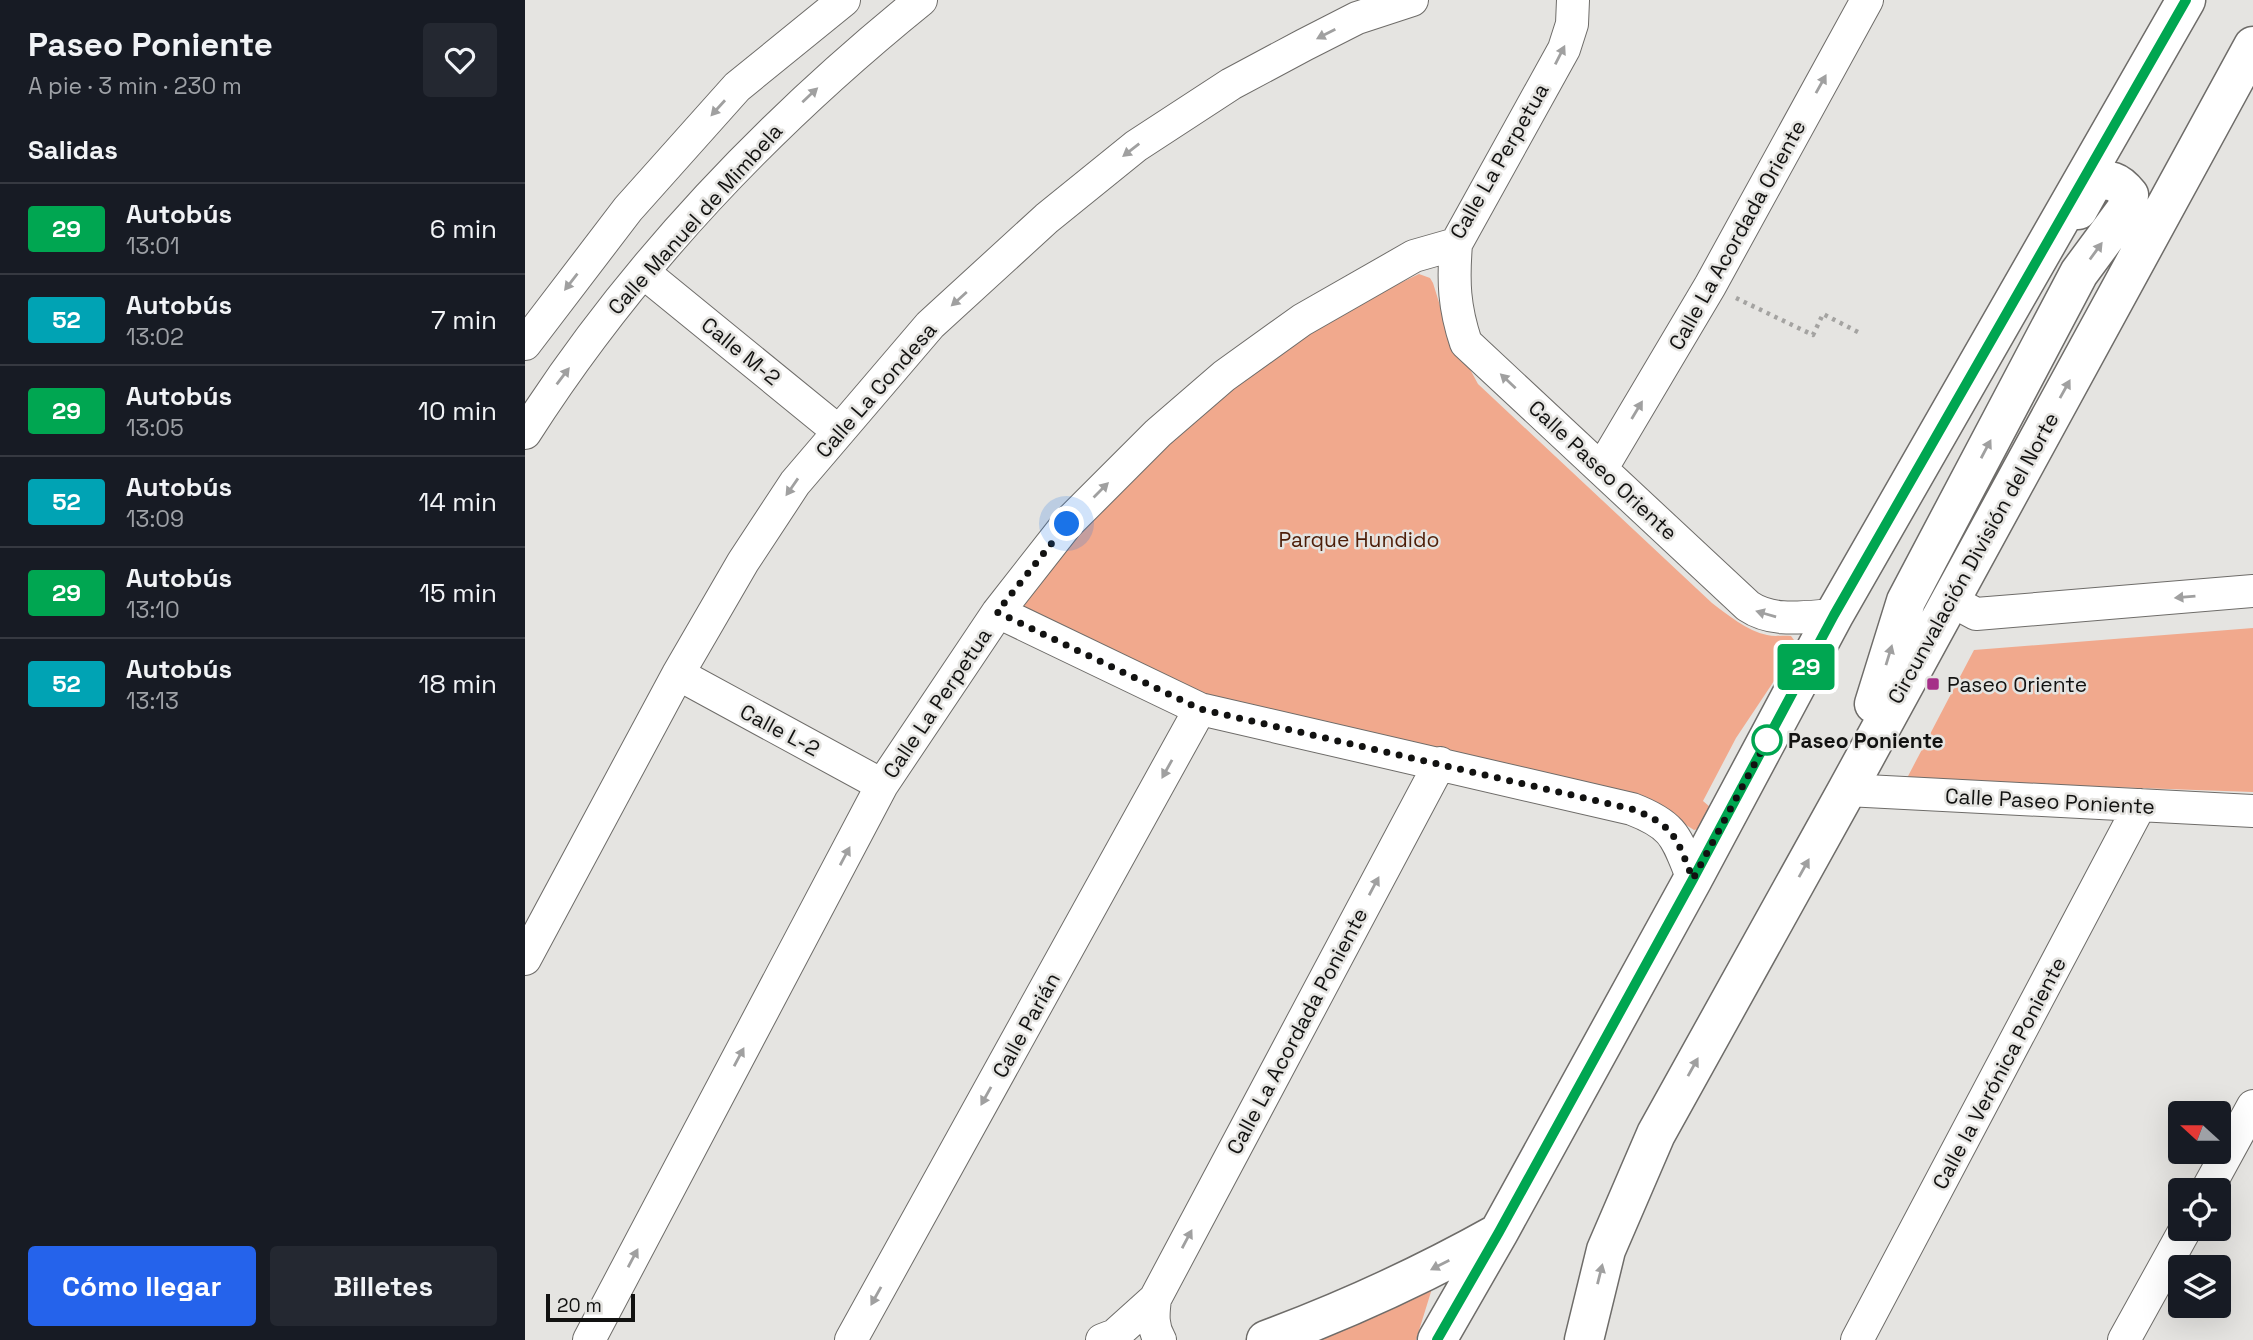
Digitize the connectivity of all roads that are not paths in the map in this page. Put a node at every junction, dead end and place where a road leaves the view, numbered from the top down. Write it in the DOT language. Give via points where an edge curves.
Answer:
graph roads {
  1 [pos="844,0"];
  2 [pos="921,0"];
  3 [pos="1412,0"];
  4 [pos="1573,0"];
  5 [pos="1867,0"];
  6 [pos="2186,0"];
  7 [pos="1353,9"];
  8 [pos="2253,46"];
  9 [pos="2050,235"];
  10 [pos="1456,244"];
  11 [pos="643,272"];
  12 [pos="525,344"];
  13 [pos="838,431"];
  14 [pos="525,433"];
  15 [pos="1602,468"];
  16 [pos="2253,591"];
  17 [pos="1950,600"];
  18 [pos="997,612"];
  19 [pos="1834,615"];
  20 [pos="678,674"];
  21 [pos="1200,709"];
  22 [pos="1440,763"];
  23 [pos="883,785"];
  24 [pos="1847,790"];
  25 [pos="2140,805"];
  26 [pos="2253,811"];
  27 [pos="1693,879"];
  28 [pos="525,959"];
  29 [pos="2253,1106"];
  30 [pos="2214,1178"];
  31 [pos="1499,1232"];
  32 [pos="2179,1241"];
  33 [pos="1155,1299"];
  34 [pos="853,1339"];
  35 [pos="590,1340"];
  36 [pos="1102,1340"];
  37 [pos="1160,1340"];
  38 [pos="1266,1340"];
  39 [pos="1437,1340"];
  40 [pos="1584,1340"];
  41 [pos="1857,1340"];
  42 [pos="2125,1340"];
  1 -- 12 [label="street, one-way" via="737,86 628,209"];
  11 -- 2 [label="street, Calle Manuel de Mimbela, one-way" via="748,154"];
  3 -- 7 [label="street, Calle La Condesa"];
  10 -- 4 [label="street, Calle La Perpetua, one-way" via="1564,49"];
  15 -- 5 [label="street, Calle La Acordada Oriente, one-way" via="1710,286"];
  6 -- 9 [label="main road"];
  7 -- 13 [label="street, Calle La Condesa, one-way" via="1136,146 1047,218 930,325"];
  17 -- 8 [label="main road, Circunvalación División del Norte, one-way"];
  9 -- 19 [label="main road"];
  24 -- 9 [label="main road, one-way" via="1906,601 2079,273 2127,208 2129,195 2120,183 2106,179 2093,183 2069,225"];
  15 -- 10 [label="street, Calle Paseo Oriente, one-way" via="1466,343 1453,285"];
  18 -- 10 [label="street, Calle La Perpetua, one-way" via="1067,524 1158,433 1224,376 1302,320 1413,256"];
  11 -- 13 [label="street, Calle M-2"];
  14 -- 11 [label="street, Calle Manuel de Mimbela, one-way"];
  13 -- 20 [label="street, Calle La Condesa, one-way" via="795,483"];
  19 -- 15 [label="street, Calle Paseo Oriente, one-way" via="1760,615"];
  16 -- 17 [label="street, one-way" via="1976,614"];
  17 -- 24 [label="main road, Circunvalación División del Norte"];
  18 -- 21 [label="street"];
  18 -- 23 [label="street, Calle La Perpetua"];
  19 -- 27 [label="main road"];
  20 -- 23 [label="street, Calle L-2"];
  20 -- 28 [label="street, Calle La Condesa"];
  21 -- 22 [label="street"];
  21 -- 34 [label="street, Calle Parián, one-way"];
  22 -- 27 [label="street" via="1657,818 1678,843"];
  33 -- 22 [label="street, Calle La Acordada Poniente, one-way"];
  35 -- 23 [label="street, Calle La Perpetua, one-way"];
  24 -- 25 [label="street, Calle Paseo Poniente"];
  40 -- 24 [label="main road, Circunvalación División del Norte, one-way" via="1606,1250 1656,1134"];
  25 -- 26 [label="street, Calle Paseo Poniente"];
  25 -- 41 [label="street, Calle la Verónica Poniente"];
  27 -- 31 [label="main road"];
  29 -- 30 [label="street"];
  31 -- 38 [label="main road, one-way" via="1399,1286"];
  31 -- 39 [label="main road"];
  32 -- 42 [label="street"];
  33 -- 36 [label="street" via="1115,1335"];
  33 -- 37 [label="street" via="1153,1320"];
}
